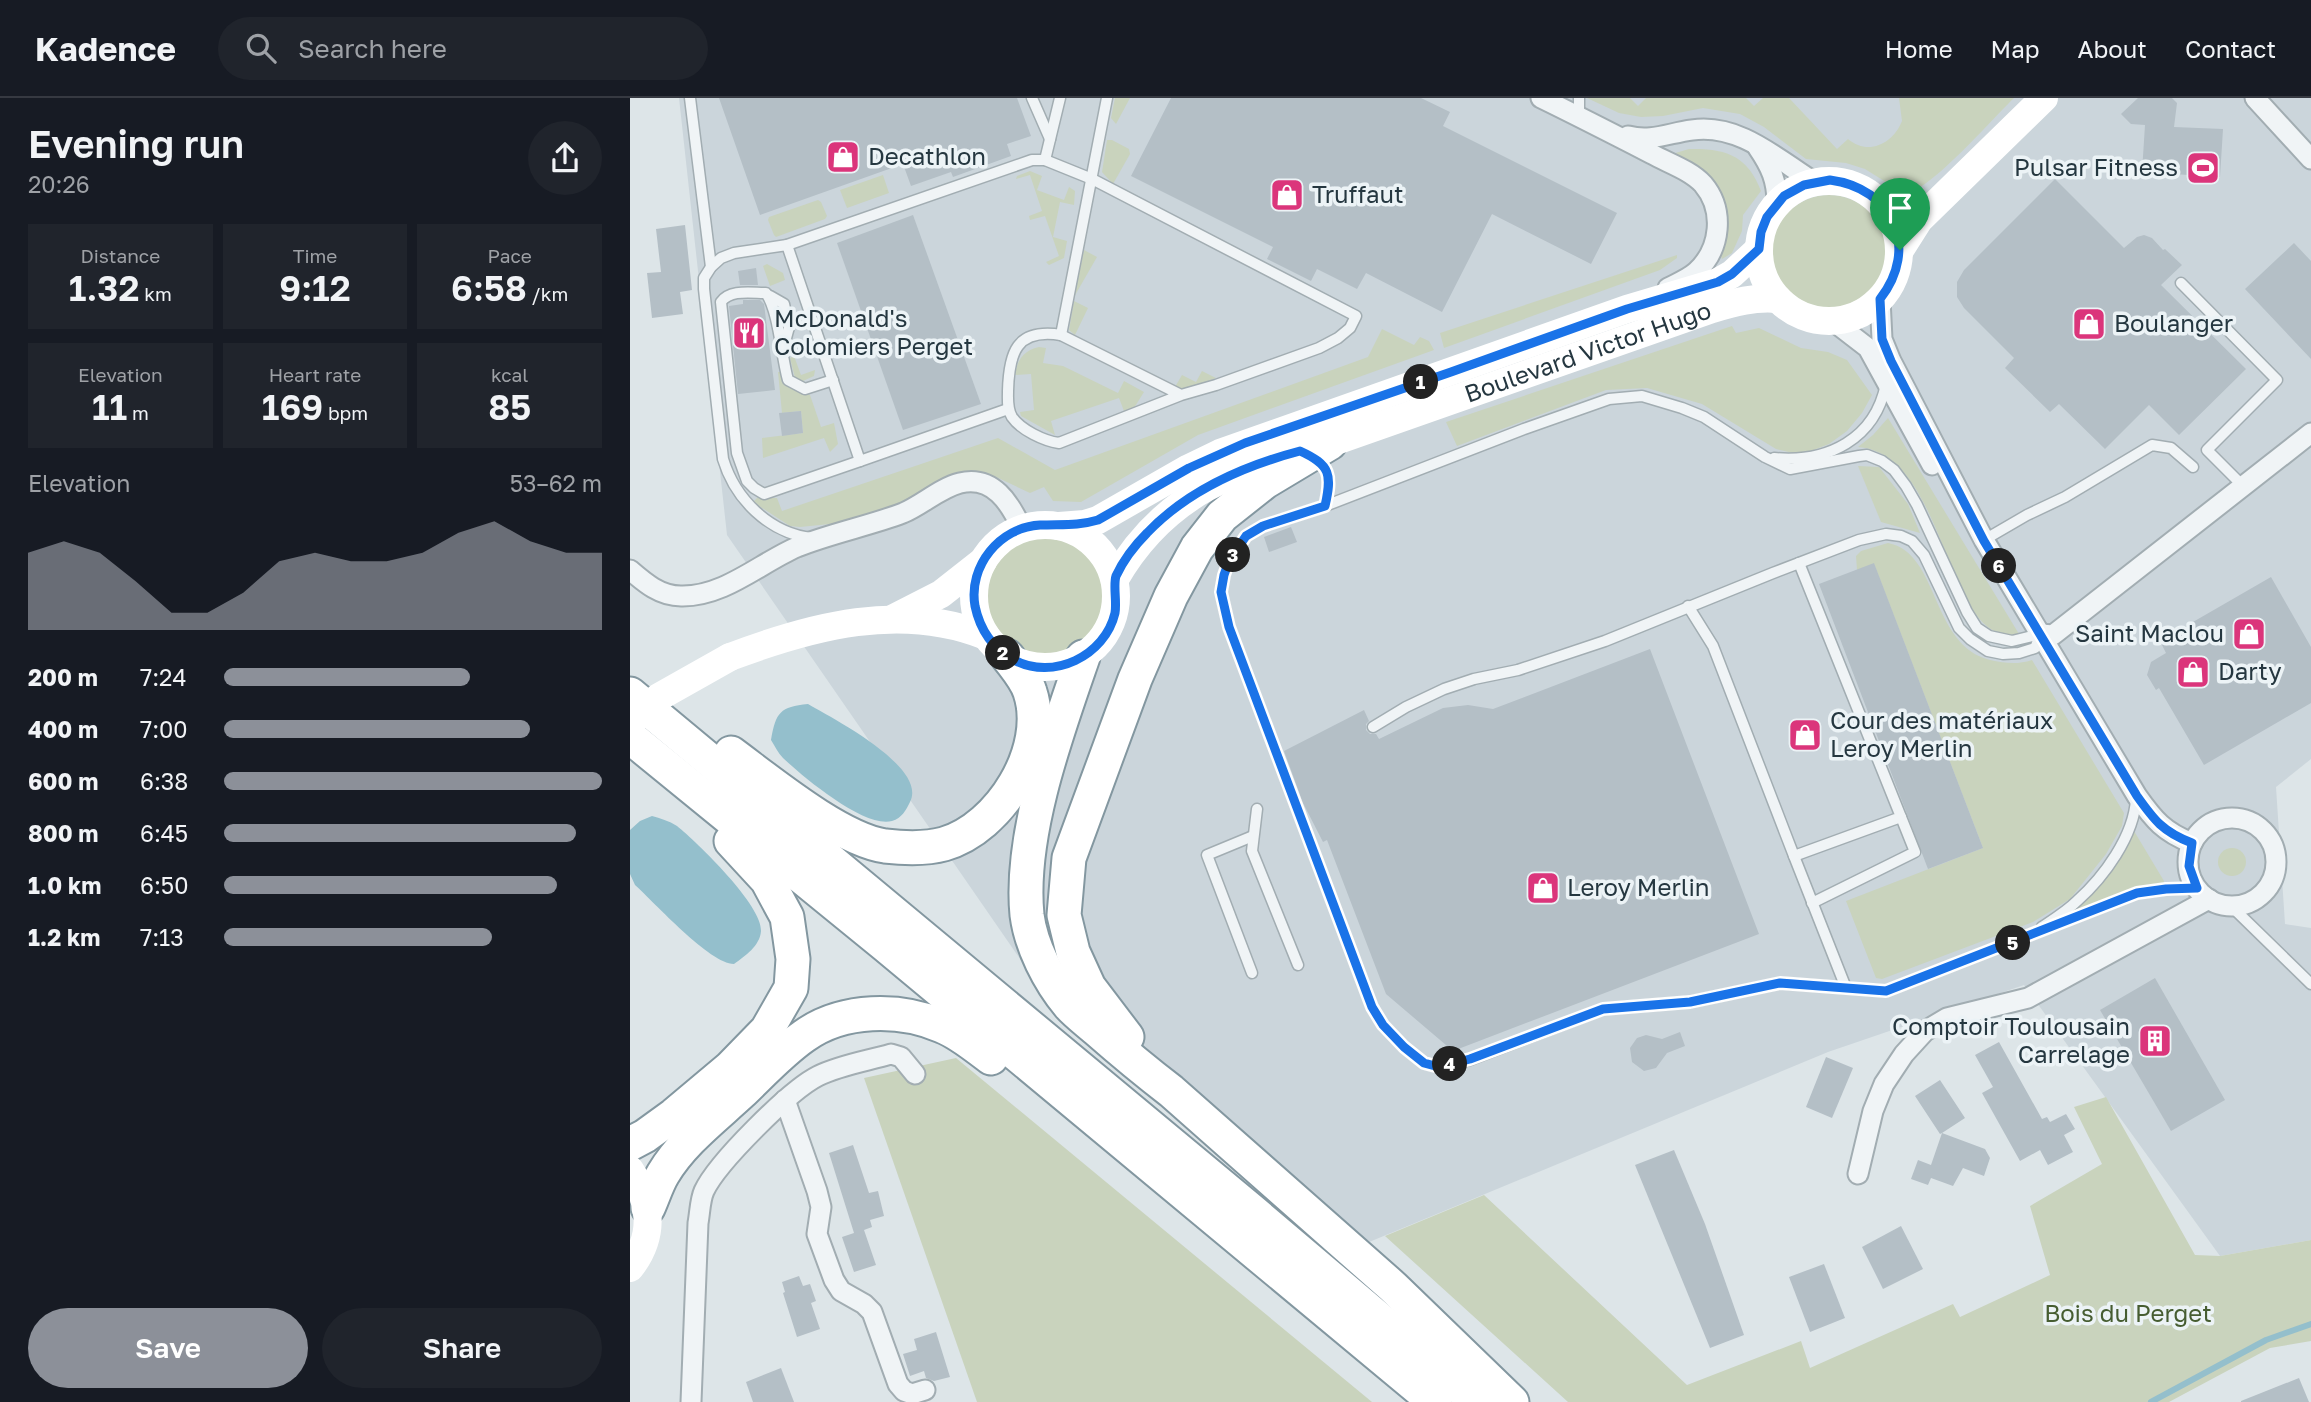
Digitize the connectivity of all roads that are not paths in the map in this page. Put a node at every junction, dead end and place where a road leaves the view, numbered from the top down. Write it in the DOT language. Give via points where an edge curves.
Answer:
graph roads {
  1 [pos="690,98"];
  2 [pos="1032,98"];
  3 [pos="1060,98"];
  4 [pos="1107,98"];
  5 [pos="1541,98"];
  6 [pos="2043,98"];
  7 [pos="2255,98"];
  8 [pos="1579,107"];
  9 [pos="1610,131"];
  10 [pos="1050,139"];
  11 [pos="1758,147"];
  12 [pos="2311,159"];
  13 [pos="1045,160"];
  14 [pos="1092,179"];
  15 [pos="1814,182"];
  16 [pos="1948,192"];
  17 [pos="1777,203"];
  18 [pos="1884,207"];
  19 [pos="787,245"];
  20 [pos="1759,249"];
  21 [pos="1900,250"];
  22 [pos="710,267"];
  23 [pos="2180,283"];
  24 [pos="1779,299"];
  25 [pos="1880,299"];
  26 [pos="1627,309"];
  27 [pos="1833,321"];
  28 [pos="1060,335"];
  29 [pos="833,380"];
  30 [pos="1886,383"];
  31 [pos="1181,395"];
  32 [pos="1008,409"];
  33 [pos="2311,433"];
  34 [pos="1313,450"];
  35 [pos="1765,457"];
  36 [pos="860,461"];
  37 [pos="2193,467"];
  38 [pos="2243,486"];
  39 [pos="1325,506"];
  40 [pos="1059,526"];
  41 [pos="1022,529"];
  42 [pos="826,537"];
  43 [pos="1984,541"];
  44 [pos="983,561"];
  45 [pos="1799,564"];
  46 [pos="630,570"];
  47 [pos="1115,579"];
  48 [pos="1688,606"];
  49 [pos="893,619"];
  50 [pos="2041,634"];
  51 [pos="997,646"];
  52 [pos="1083,657"];
  53 [pos="630,679"];
  54 [pos="630,694"];
  55 [pos="630,723"];
  56 [pos="1373,727"];
  57 [pos="630,737"];
  58 [pos="630,746"];
  59 [pos="2137,796"];
  60 [pos="1258,809"];
  61 [pos="1901,817"];
  62 [pos="1253,836"];
  63 [pos="2192,843"];
  64 [pos="1794,856"];
  65 [pos="2203,894"];
  66 [pos="1812,903"];
  67 [pos="2231,906"];
  68 [pos="2031,936"];
  69 [pos="1298,965"];
  70 [pos="1252,973"];
  71 [pos="2311,984"];
  72 [pos="1846,988"];
  73 [pos="915,1074"];
  74 [pos="1171,1091"];
  75 [pos="785,1100"];
  76 [pos="630,1144"];
  77 [pos="1141,1159"];
  78 [pos="630,1170"];
  79 [pos="1858,1174"];
  80 [pos="648,1208"];
  81 [pos="630,1268"];
  82 [pos="925,1390"];
  83 [pos="691,1402"];
  84 [pos="1435,1402"];
  85 [pos="1477,1402"];
  86 [pos="1513,1402"];
  1 -- 22 [label="lane"];
  2 -- 10 [label="lane"];
  3 -- 10 [label="lane"];
  4 -- 14 [label="lane"];
  5 -- 8 [label="street"];
  6 -- 16 [label="main road"];
  7 -- 12 [label="street"];
  8 -- 9 [label="street"];
  9 -- 11 [label="street" via="1641,139 1718,129"];
  9 -- 26 [label="street" via="1703,184 1717,217 1716,242 1696,272"];
  10 -- 13 [label="lane"];
  11 -- 15 [label="street"];
  11 -- 17 [label="street" via="1772,168"];
  13 -- 14 [label="lane"];
  13 -- 19 [label="lane" via="1032,160"];
  14 -- 28 [label="lane"];
  14 -- 31 [label="lane" via="1356,316 1350,328 1319,348"];
  15 -- 17 [label="main road" via="1794,189"];
  15 -- 18 [label="main road" via="1846,182 1874,196"];
  16 -- 18 [label="main road" via="1917,207"];
  16 -- 21 [label="main road" via="1919,220"];
  17 -- 20 [label="main road" via="1764,225"];
  18 -- 21 [label="main road"];
  19 -- 22 [label="lane" via="734,253"];
  19 -- 29 [label="lane"];
  20 -- 24 [label="main road" via="1764,276"];
  20 -- 26 [label="main road, Boulevard Victor Hugo" via="1718,282"];
  21 -- 25 [label="main road" via="1895,276"];
  22 -- 42 [label="lane" via="704,289 723,459 731,482 749,506 787,532"];
  23 -- 38 [label="lane" via="2277,380 2207,450"];
  24 -- 27 [label="main road" via="1804,316"];
  24 -- 34 [label="main road, Boulevard Victor Hugo" via="1737,301 1712,309"];
  25 -- 27 [label="main road" via="1854,317"];
  25 -- 43 [label="street" via="1882,339 1891,361"];
  26 -- 40 [label="main road, Boulevard Victor Hugo" via="1245,443 1189,468 1098,520"];
  27 -- 30 [label="street" via="1868,348"];
  28 -- 31 [label="lane"];
  28 -- 32 [label="lane" via="1029,337 1019,344 1010,359"];
  29 -- 36 [label="lane"];
  29 -- 36 [label="lane" via="805,389 788,380 773,303 766,293 732,293 720,302 737,453 747,481 764,494"];
  30 -- 35 [label="lane" via="1876,413 1851,441 1812,458"];
  30 -- 43 [label="street" via="1961,511"];
  31 -- 32 [label="lane" via="1059,443 1048,442 1019,425"];
  32 -- 36 [label="lane"];
  33 -- 38 [label="street"];
  34 -- 39 [label="lane" via="1329,476"];
  34 -- 47 [label="main road, Boulevard Victor Hugo" via="1226,477 1189,496 1147,533"];
  34 -- 74 [label="highway" via="1222,516 1197,548 1135,680 1069,858 1064,915 1073,953 1089,987"];
  35 -- 39 [label="lane" via="1682,408 1642,396 1609,399"];
  35 -- 50 [label="lane" via="1790,469 1855,456 1882,461 1895,470 1917,505 1977,628 2012,641"];
  37 -- 43 [label="lane" via="2171,448 2152,445"];
  38 -- 50 [label="street" via="2053,635"];
  39 -- 72 [label="lane" via="1246,536 1229,561 1221,592 1229,627 1372,1007 1404,1047 1424,1063 1439,1067 1603,1009 1690,1002 1780,983"];
  40 -- 41 [label="main road"];
  40 -- 47 [label="main road" via="1095,545"];
  41 -- 42 [label="street" via="1000,492 970,482 895,516"];
  41 -- 44 [label="main road" via="1006,536"];
  42 -- 46 [label="street" via="783,553 739,579 693,595 660,592"];
  43 -- 50 [label="street"];
  44 -- 49 [label="main road" via="941,594"];
  44 -- 51 [label="main road" via="974,599 978,618"];
  45 -- 48 [label="lane"];
  45 -- 50 [label="lane" via="1859,540 1886,534 1901,537 1912,541 1924,555 1959,628 1987,651 2003,654 2035,648"];
  45 -- 61 [label="lane"];
  47 -- 52 [label="main road" via="1117,597 1108,631"];
  48 -- 56 [label="lane" via="1573,652 1444,690"];
  48 -- 64 [label="lane" via="1713,646"];
  49 -- 51 [label="main road" via="964,627"];
  49 -- 55 [label="main road, bridge" via="852,621 775,640 730,657 659,697"];
  50 -- 59 [label="street"];
  51 -- 52 [label="main road" via="1035,667 1068,664"];
  51 -- 53 [label="highway" via="1030,691 1034,714 1026,760 997,811 943,844 914,848 883,846 843,830"];
  52 -- 74 [label="highway" via="1036,812 1028,855 1027,915 1033,943 1070,1005"];
  54 -- 85 [label="highway"];
  57 -- 77 [label="highway"];
  58 -- 76 [label="highway" via="767,880 787,917 793,959 791,988 767,1030 730,1069"];
  59 -- 63 [label="street" via="2156,823"];
  59 -- 68 [label="lane" via="2128,830 2095,882 2078,901"];
  60 -- 62 [label="lane"];
  61 -- 64 [label="lane"];
  61 -- 66 [label="lane" via="1915,852"];
  62 -- 69 [label="lane" via="1252,851"];
  62 -- 70 [label="lane" via="1207,855"];
  63 -- 65 [label="street" via="2189,866"];
  63 -- 67 [label="street" via="2203,828 2228,818 2253,823 2271,842 2276,867 2266,890 2256,899"];
  64 -- 66 [label="lane"];
  65 -- 67 [label="street"];
  65 -- 68 [label="lane" via="2166,889 2137,893"];
  65 -- 79 [label="street" via="2028,998 1947,1018 1925,1031 1884,1084"];
  66 -- 72 [label="lane"];
  67 -- 71 [label="lane"];
  68 -- 72 [label="lane" via="1886,991"];
  73 -- 75 [label="street" via="901,1057 891,1054 824,1073"];
  74 -- 86 [label="highway" via="1392,1287"];
  75 -- 82 [label="street" via="817,1191 821,1207 817,1234 834,1280 841,1291 872,1312 898,1384 912,1394"];
  75 -- 83 [label="street" via="702,1194"];
  77 -- 80 [label="highway" via="1093,1134 945,1027 917,1016 853,1016 806,1035 700,1130 662,1175"];
  77 -- 84 [label="highway"];
  78 -- 80 [label="main road"];
  80 -- 81 [label="main road" via="647,1234"];
}
